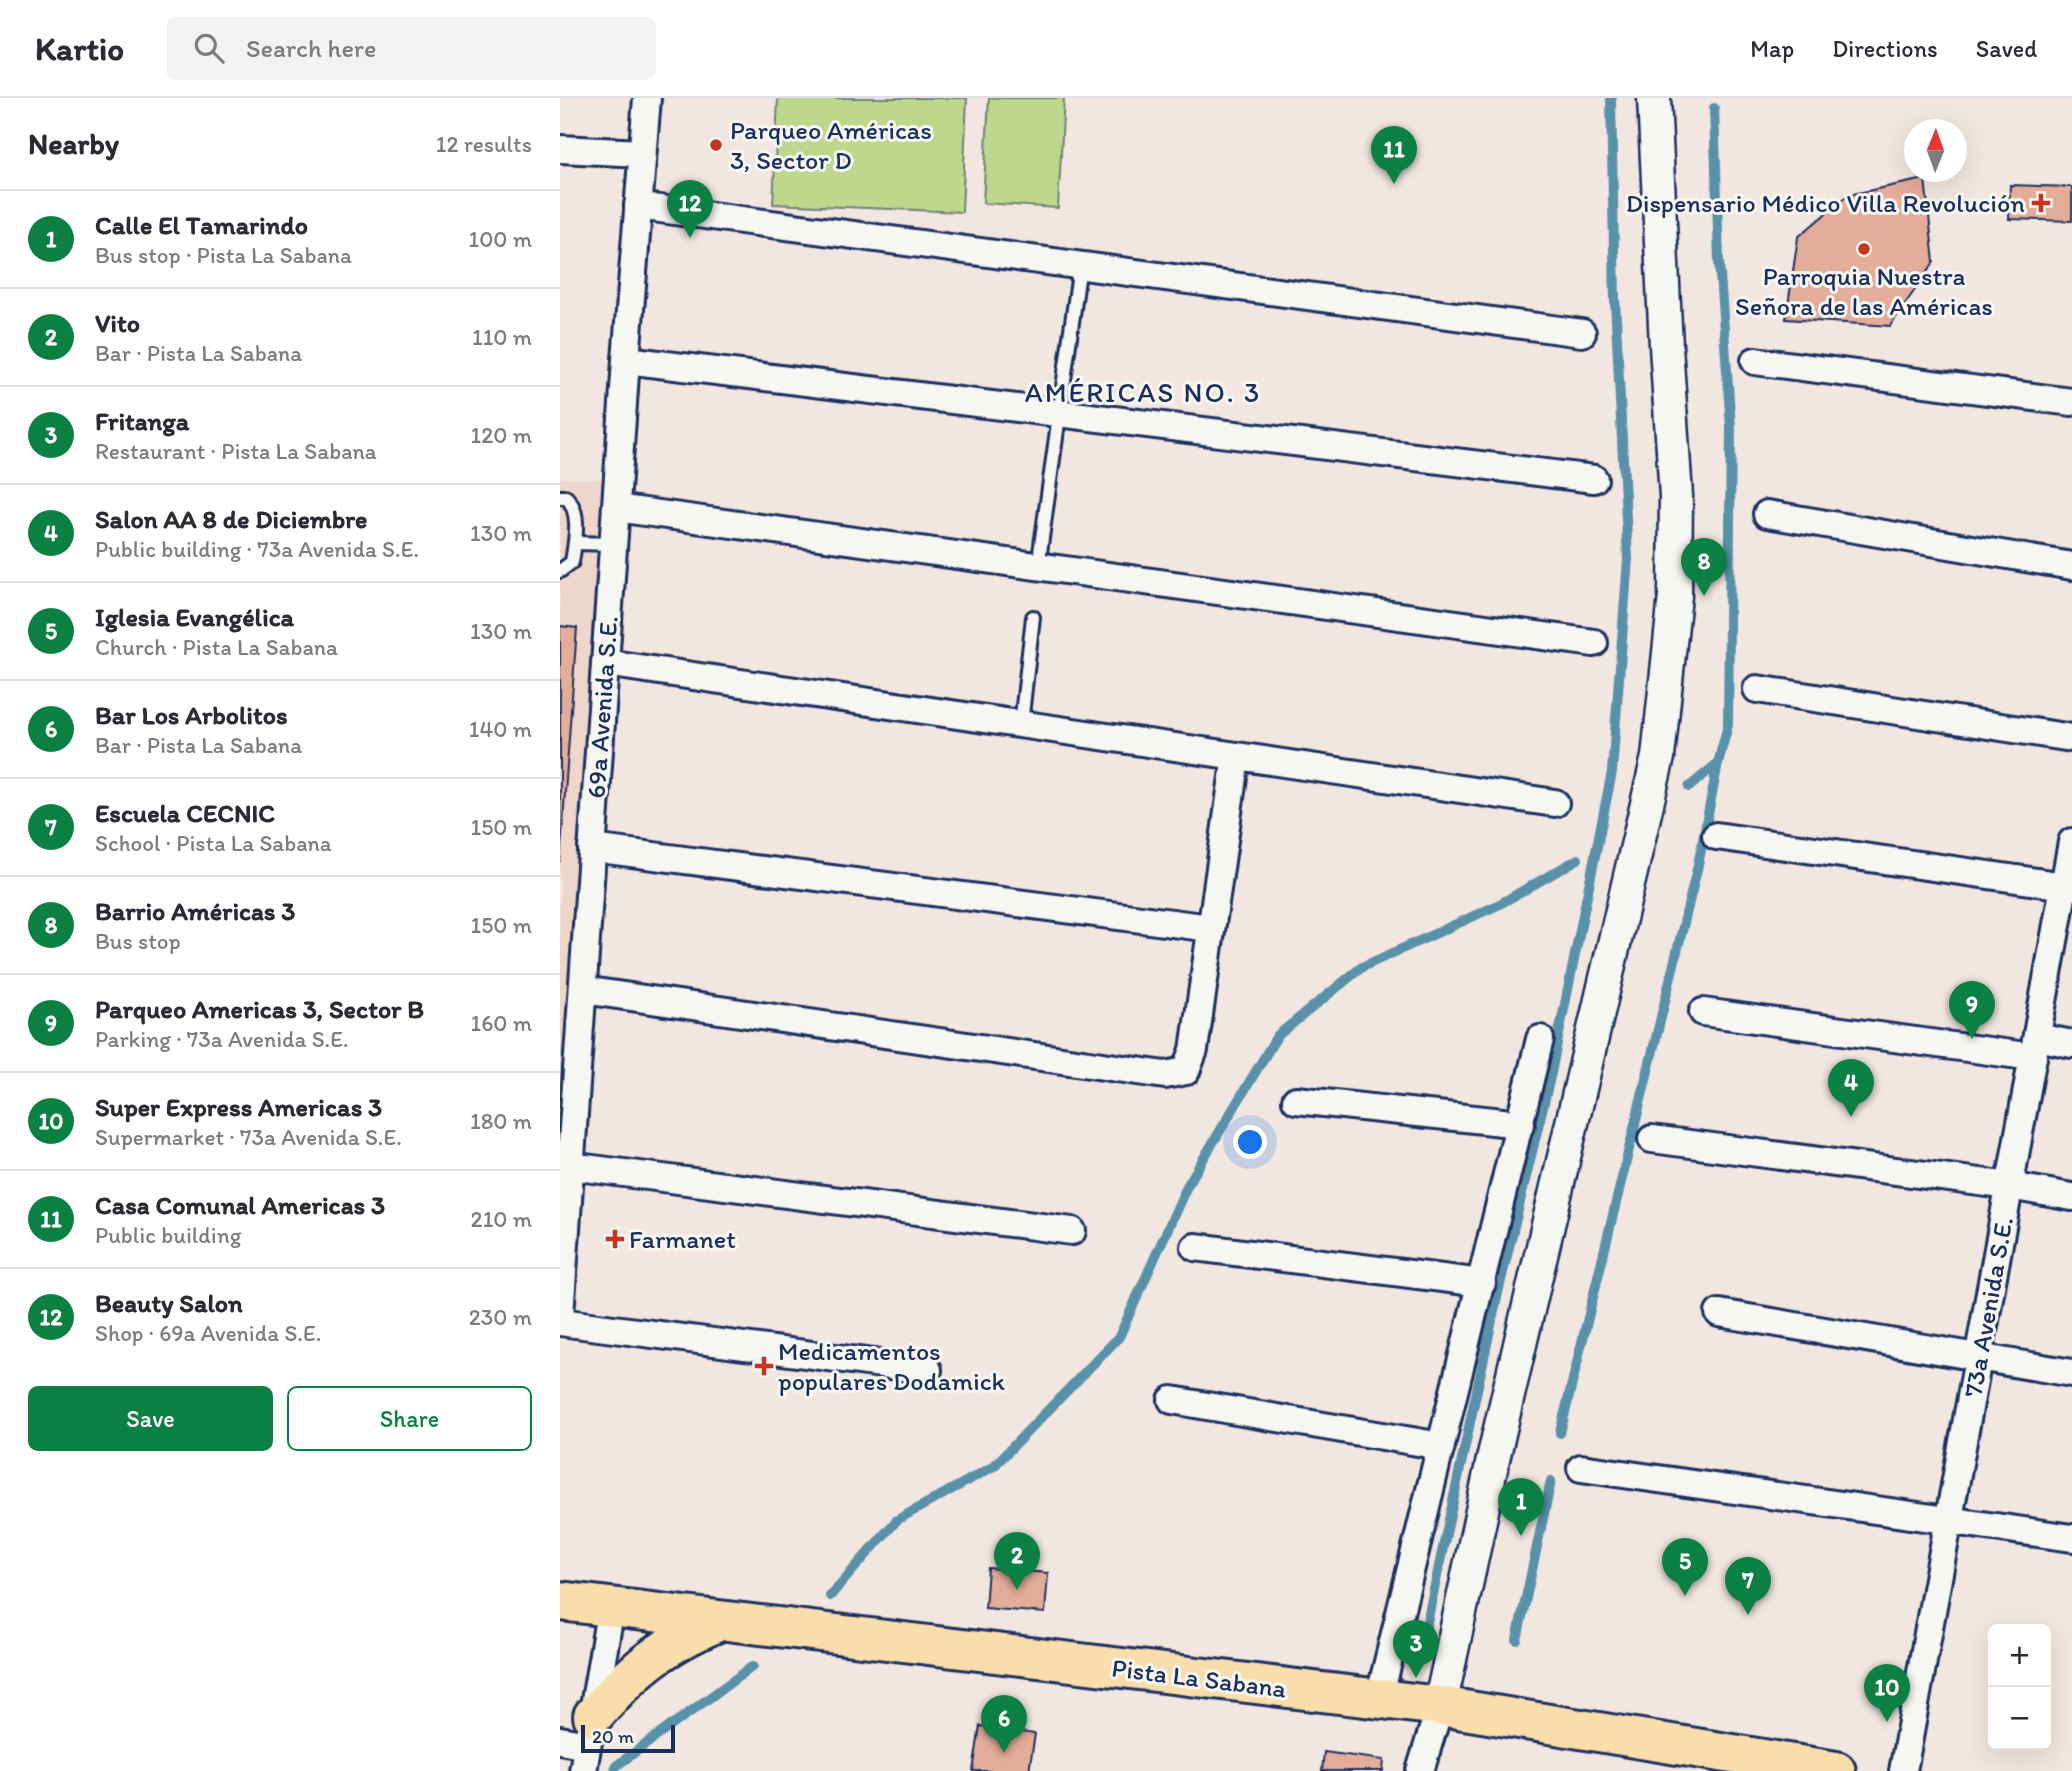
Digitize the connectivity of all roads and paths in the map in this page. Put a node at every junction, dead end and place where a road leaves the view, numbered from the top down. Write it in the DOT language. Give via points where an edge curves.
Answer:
graph roads {
  1 [pos="647,98"];
  2 [pos="1654,98"];
  3 [pos="560,149"];
  4 [pos="642,153"];
  5 [pos="638,206"];
  6 [pos="1080,265"];
  7 [pos="1582,333"];
  8 [pos="626,360"];
  9 [pos="1755,360"];
  10 [pos="2072,402"];
  11 [pos="1060,413"];
  12 [pos="1594,479"];
  13 [pos="560,497"];
  14 [pos="616,508"];
  15 [pos="1767,514"];
  16 [pos="575,543"];
  17 [pos="614,544"];
  18 [pos="2072,566"];
  19 [pos="1038,567"];
  20 [pos="560,571"];
  21 [pos="1033,617"];
  22 [pos="1594,643"];
  23 [pos="605,663"];
  24 [pos="1757,689"];
  25 [pos="1020,724"];
  26 [pos="2072,738"];
  27 [pos="1236,756"];
  28 [pos="1555,803"];
  29 [pos="1716,836"];
  30 [pos="2072,842"];
  31 [pos="592,848"];
  32 [pos="2068,887"];
  33 [pos="1211,928"];
  34 [pos="583,990"];
  35 [pos="1703,1012"];
  36 [pos="1541,1039"];
  37 [pos="2072,1044"];
  38 [pos="2035,1047"];
  39 [pos="1296,1100"];
  40 [pos="1521,1124"];
  41 [pos="1652,1139"];
  42 [pos="570,1166"];
  43 [pos="2010,1186"];
  44 [pos="2072,1197"];
  45 [pos="1072,1231"];
  46 [pos="1195,1247"];
  47 [pos="562,1253"];
  48 [pos="1482,1283"];
  49 [pos="1719,1313"];
  50 [pos="560,1317"];
  51 [pos="560,1322"];
  52 [pos="1979,1357"];
  53 [pos="928,1370"];
  54 [pos="2072,1373"];
  55 [pos="1172,1400"];
  56 [pos="1441,1446"];
  57 [pos="1581,1468"];
  58 [pos="1949,1521"];
  59 [pos="2072,1538"];
  60 [pos="560,1601"];
  61 [pos="611,1607"];
  62 [pos="720,1620"];
  63 [pos="1379,1699"];
  64 [pos="1440,1706"];
  65 [pos="590,1730"];
  66 [pos="560,1740"];
  67 [pos="583,1771"];
  68 [pos="1420,1771"];
  69 [pos="1836,1771"];
  70 [pos="1903,1771"];
  1 -- 4 [label="street, 69a Avenida S.E."];
  2 -- 64 [label="street" via="1676,496 1675,596 1658,757"];
  3 -- 4 [label="street"];
  4 -- 5 [label="street, 69a Avenida S.E."];
  5 -- 6 [label="street"];
  5 -- 8 [label="street, 69a Avenida S.E."];
  6 -- 7 [label="street"];
  6 -- 11 [label="lane"];
  8 -- 11 [label="street"];
  8 -- 14 [label="street, 69a Avenida S.E."];
  9 -- 10 [label="street"];
  11 -- 12 [label="street"];
  11 -- 19 [label="lane"];
  13 -- 16 [label="lane" via="566,497 575,510"];
  14 -- 17 [label="street, 69a Avenida S.E."];
  14 -- 19 [label="street"];
  15 -- 18 [label="street"];
  16 -- 17 [label="lane"];
  16 -- 20 [label="lane" via="572,562"];
  17 -- 23 [label="street, 69a Avenida S.E."];
  19 -- 22 [label="street"];
  21 -- 25 [label="lane"];
  23 -- 25 [label="street"];
  23 -- 31 [label="street, 69a Avenida S.E."];
  24 -- 26 [label="street"];
  25 -- 27 [label="street"];
  27 -- 28 [label="street"];
  27 -- 33 [label="street"];
  29 -- 32 [label="street"];
  30 -- 32 [label="street, 73a Avenida S.E."];
  31 -- 33 [label="street"];
  31 -- 34 [label="street, 69a Avenida S.E."];
  32 -- 38 [label="street, 73a Avenida S.E."];
  33 -- 34 [label="street" via="1194,1050 1186,1071 1165,1075"];
  34 -- 42 [label="street, 69a Avenida S.E."];
  35 -- 38 [label="street"];
  36 -- 40 [label="street"];
  37 -- 38 [label="street"];
  38 -- 43 [label="street, 73a Avenida S.E."];
  39 -- 40 [label="street"];
  40 -- 48 [label="street"];
  41 -- 43 [label="street"];
  42 -- 45 [label="street"];
  42 -- 47 [label="street, 69a Avenida S.E."];
  43 -- 44 [label="street"];
  43 -- 52 [label="street, 73a Avenida S.E."];
  46 -- 48 [label="street"];
  47 -- 50 [label="street, 69a Avenida S.E."];
  48 -- 56 [label="street"];
  49 -- 52 [label="street"];
  51 -- 53 [label="street"];
  52 -- 54 [label="street"];
  52 -- 58 [label="street, 73a Avenida S.E."];
  55 -- 56 [label="street"];
  56 -- 63 [label="street"];
  57 -- 58 [label="street"];
  58 -- 59 [label="street"];
  58 -- 70 [label="street, 73a Avenida S.E."];
  60 -- 61 [label="main road, Pista La Sabana"];
  61 -- 62 [label="main road, Pista La Sabana"];
  61 -- 65 [label="street"];
  62 -- 63 [label="main road, Pista La Sabana"];
  62 -- 65 [label="main road" via="683,1636 650,1658 620,1685"];
  63 -- 64 [label="main road, Pista La Sabana"];
  64 -- 68 [label="street"];
  64 -- 69 [label="main road, Pista La Sabana"];
  65 -- 66 [label="street"];
  65 -- 67 [label="street"];
}
